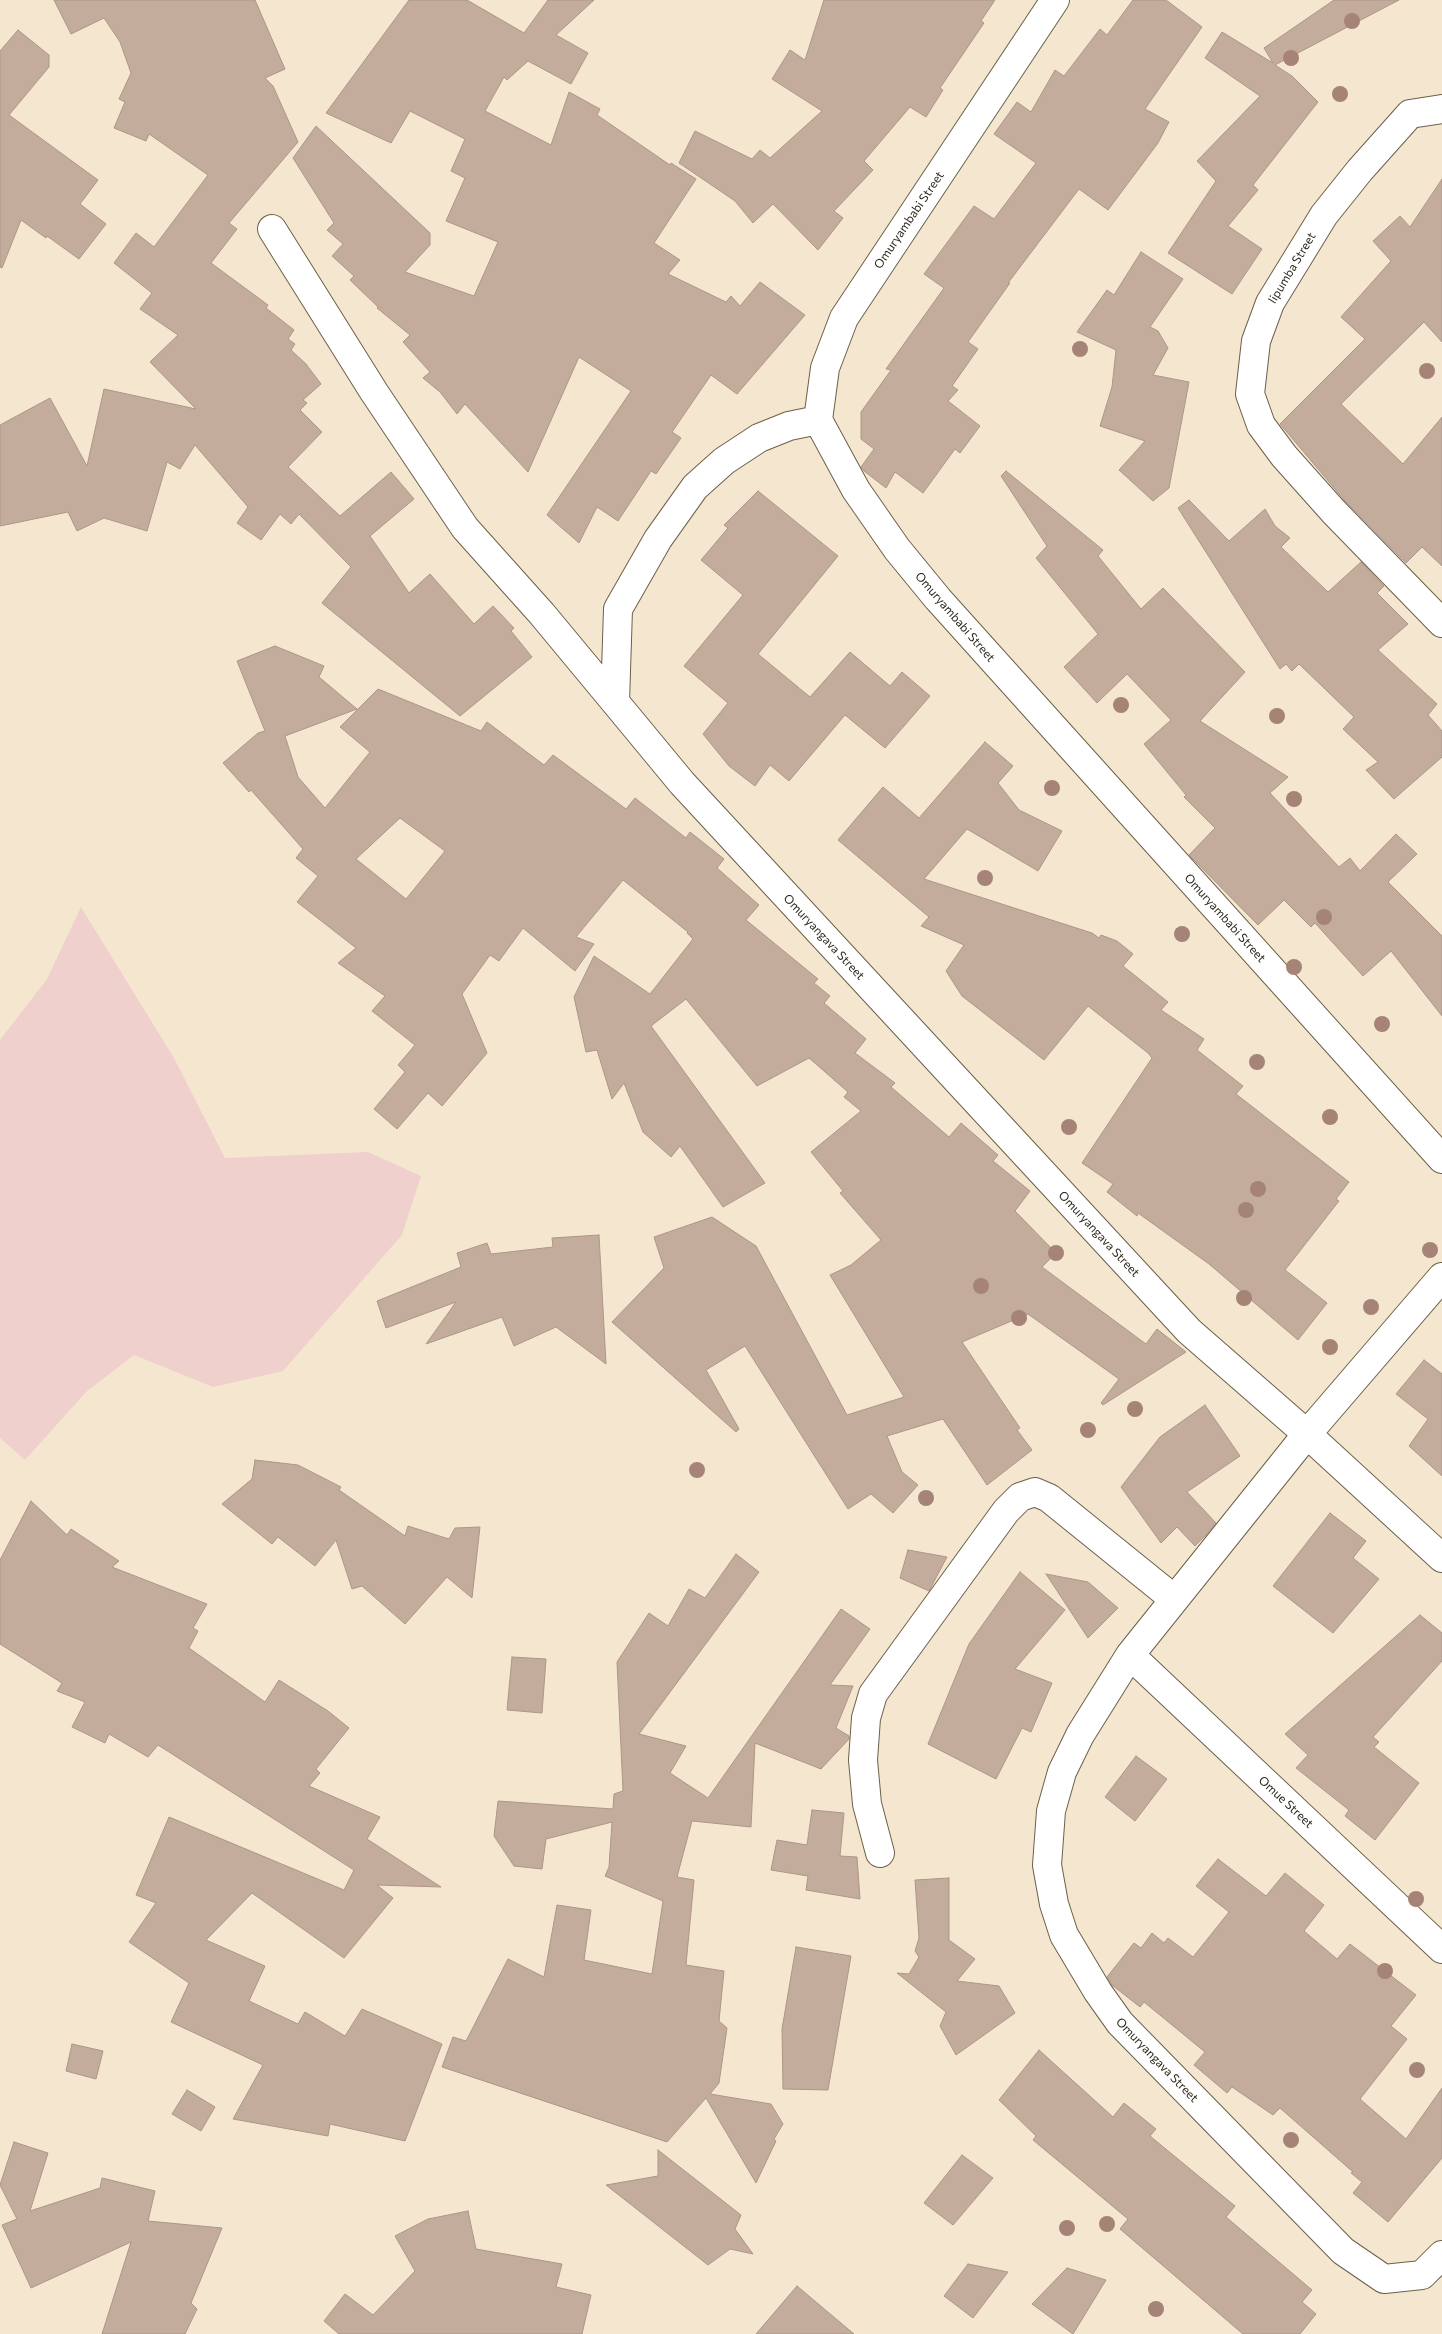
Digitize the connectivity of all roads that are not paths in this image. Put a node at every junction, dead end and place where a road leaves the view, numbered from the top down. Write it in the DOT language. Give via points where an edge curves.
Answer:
graph roads {
  1 [pos="1055,0"];
  2 [pos="1442,109"];
  3 [pos="272,229"];
  4 [pos="818,420"];
  5 [pos="1442,623"];
  6 [pos="615,702"];
  7 [pos="1442,1159"];
  8 [pos="1442,1277"];
  9 [pos="1307,1434"];
  10 [pos="1442,1558"];
  11 [pos="1174,1600"];
  12 [pos="1130,1655"];
  13 [pos="880,1854"];
  14 [pos="1442,1949"];
  15 [pos="1442,2255"];
  1 -- 4 [label="street, Omuryambabi Street" via="844,318 825,368"];
  2 -- 5 [label="street, Iipumba Street" via="1410,114 1324,215 1270,303 1256,341 1250,394 1261,425 1284,456"];
  3 -- 6 [label="street, Omuryangava Street" via="374,392 465,528"];
  4 -- 6 [label="street" via="789,426 759,438 724,461 695,487 658,540 618,609"];
  4 -- 7 [label="street, Omuryambabi Street" via="856,490 897,550 938,599"];
  6 -- 9 [label="street, Omuryangava Street" via="682,784 1189,1331"];
  8 -- 9 [label="street, Omuryangava Street"];
  9 -- 10 [label="street, Omuryangava Street"];
  9 -- 11 [label="street, Omuryangava Street"];
  11 -- 12 [label="street, Omuryangava Street"];
  11 -- 13 [label="street" via="1049,1498 1036,1492 1020,1497 1006,1511 873,1694 866,1718 864,1760 867,1804"];
  12 -- 14 [label="street, Omue Street"];
  12 -- 15 [label="street, Omuryangava Street" via="1080,1736 1062,1772 1051,1811 1047,1865 1064,1935 1120,2023 1343,2251 1384,2279 1422,2276"];
}
